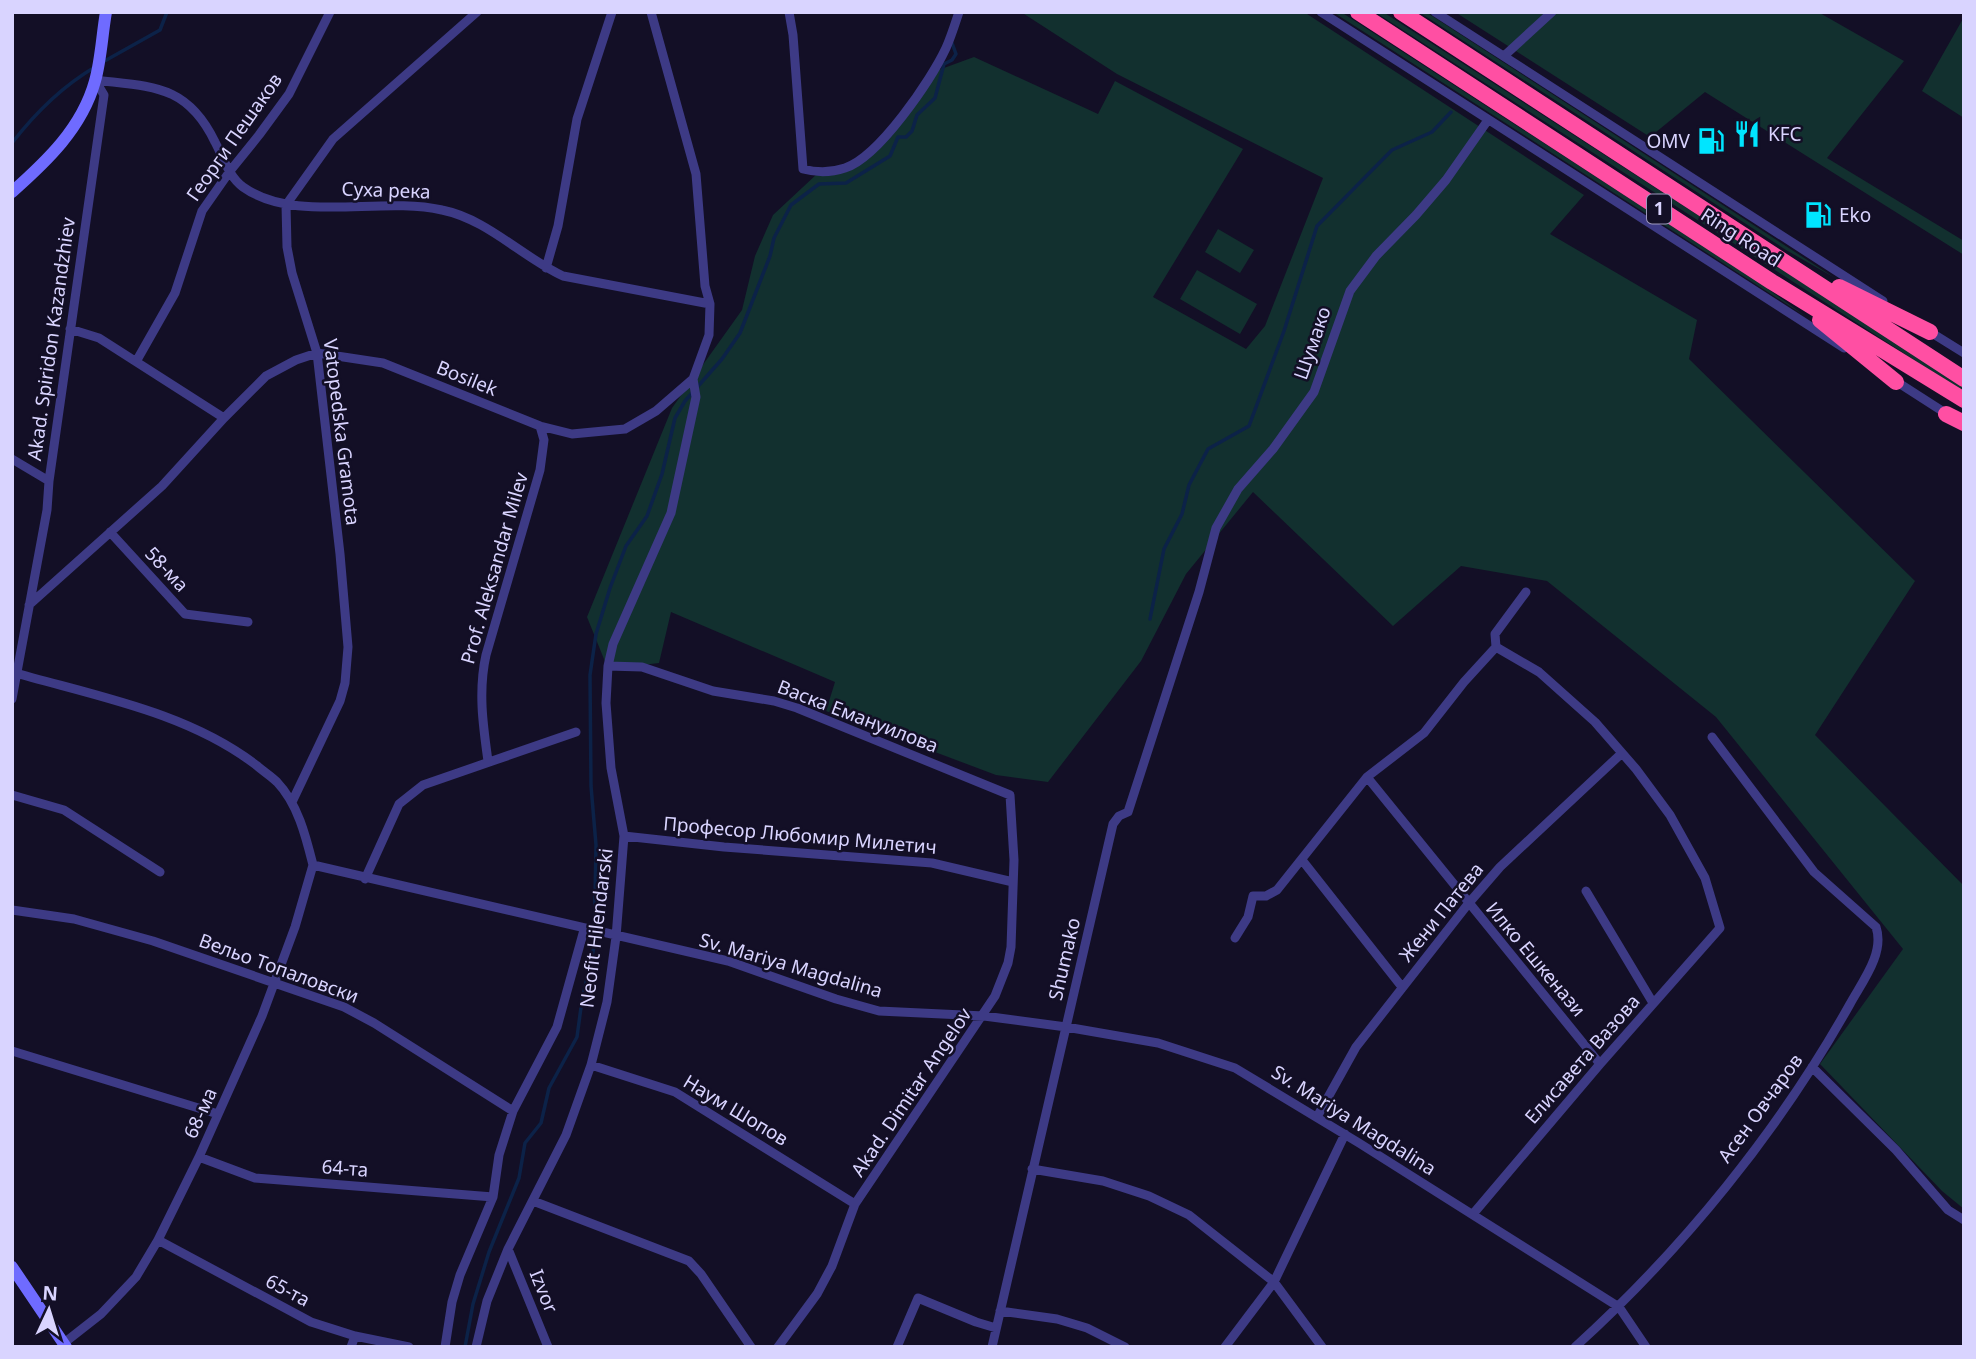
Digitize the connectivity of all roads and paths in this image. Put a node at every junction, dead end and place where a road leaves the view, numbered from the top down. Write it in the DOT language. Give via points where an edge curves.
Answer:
graph roads {
  1 [pos="106,12"];
  2 [pos="330,12"];
  3 [pos="477,12"];
  4 [pos="612,12"];
  5 [pos="651,12"];
  6 [pos="789,12"];
  7 [pos="959,12"];
  8 [pos="1321,12"];
  9 [pos="1358,12"];
  10 [pos="1401,12"];
  11 [pos="1435,12"];
  12 [pos="1552,12"];
  13 [pos="1504,56"];
  14 [pos="95,80"];
  15 [pos="1488,120"];
  16 [pos="230,171"];
  17 [pos="12,192"];
  18 [pos="286,205"];
  19 [pos="1773,254"];
  20 [pos="546,268"];
  21 [pos="1772,282"];
  22 [pos="710,304"];
  23 [pos="70,329"];
  24 [pos="1930,332"];
  25 [pos="317,353"];
  26 [pos="1964,353"];
  27 [pos="137,360"];
  28 [pos="693,379"];
  29 [pos="1964,379"];
  30 [pos="1896,382"];
  31 [pos="1964,400"];
  32 [pos="1946,414"];
  33 [pos="224,418"];
  34 [pos="1964,424"];
  35 [pos="540,426"];
  36 [pos="12,458"];
  37 [pos="49,481"];
  38 [pos="110,532"];
  39 [pos="1526,592"];
  40 [pos="29,605"];
  41 [pos="248,622"];
  42 [pos="1496,647"];
  43 [pos="608,666"];
  44 [pos="14,672"];
  45 [pos="12,699"];
  46 [pos="576,732"];
  47 [pos="1712,737"];
  48 [pos="1622,753"];
  49 [pos="488,761"];
  50 [pos="1367,778"];
  51 [pos="12,794"];
  52 [pos="1010,794"];
  53 [pos="292,803"];
  54 [pos="624,836"];
  55 [pos="1302,860"];
  56 [pos="313,865"];
  57 [pos="160,872"];
  58 [pos="365,879"];
  59 [pos="1013,882"];
  60 [pos="1586,891"];
  61 [pos="1468,904"];
  62 [pos="12,910"];
  63 [pos="584,930"];
  64 [pos="616,937"];
  65 [pos="1235,938"];
  66 [pos="274,984"];
  67 [pos="1402,987"];
  68 [pos="1653,1003"];
  69 [pos="984,1016"];
  70 [pos="1066,1027"];
  71 [pos="12,1051"];
  72 [pos="1600,1064"];
  73 [pos="591,1065"];
  74 [pos="1812,1067"];
  75 [pos="513,1111"];
  76 [pos="218,1114"];
  77 [pos="1317,1117"];
  78 [pos="1345,1134"];
  79 [pos="199,1157"];
  80 [pos="1032,1169"];
  81 [pos="493,1196"];
  82 [pos="533,1201"];
  83 [pos="855,1204"];
  84 [pos="1473,1214"];
  85 [pos="1964,1220"];
  86 [pos="158,1240"];
  87 [pos="508,1249"];
  88 [pos="12,1267"];
  89 [pos="1274,1282"];
  90 [pos="1619,1307"];
  91 [pos="1000,1311"];
  92 [pos="996,1328"];
  93 [pos="355,1336"];
  94 [pos="65,1345"];
  95 [pos="351,1347"];
  96 [pos="410,1347"];
  97 [pos="445,1347"];
  98 [pos="476,1347"];
  99 [pos="548,1347"];
  100 [pos="751,1347"];
  101 [pos="778,1347"];
  102 [pos="897,1347"];
  103 [pos="992,1347"];
  104 [pos="1125,1347"];
  105 [pos="1225,1347"];
  106 [pos="1322,1347"];
  107 [pos="1575,1347"];
  108 [pos="1646,1347"];
  1 -- 14 [label="street"];
  2 -- 16 [label="street, Георги Пешаков" via="289,94"];
  3 -- 18 [label="street" via="332,139"];
  4 -- 20 [label="street" via="577,119"];
  5 -- 22 [label="street, Bosilek" via="696,174"];
  6 -- 7 [label="street" via="803,169 818,173 848,167 879,144 902,118 946,48"];
  8 -- 15 [label="street"];
  9 -- 21 [label="highway, Ring Road / 1"];
  10 -- 19 [label="highway, Ring Road / 1"];
  11 -- 13 [label="street"];
  12 -- 13 [label="street"];
  13 -- 24 [label="street"];
  14 -- 16 [label="street, Суха река" via="159,88 189,103 208,127"];
  14 -- 17 [label="street" via="83,112 60,145"];
  14 -- 23 [label="street, Akad. Spiridon Kazandzhiev" via="104,95"];
  15 -- 30 [label="street"];
  15 -- 70 [label="street, Shumako" via="1446,180 1350,291 1314,392 1238,489 1216,528 1128,812 1113,824"];
  16 -- 18 [label="street, Суха река" via="241,185 264,199"];
  16 -- 27 [label="street, Георги Пешаков" via="202,211 175,293"];
  18 -- 20 [label="street, Суха река" via="409,205 444,210 478,224"];
  18 -- 25 [label="street, Vatopedska Gramota" via="292,272"];
  19 -- 24 [label="highway"];
  19 -- 29 [label="highway, Ring Road / 1"];
  20 -- 22 [label="street, Суха река" via="563,276"];
  21 -- 30 [label="highway"];
  21 -- 31 [label="highway, Ring Road / 1"];
  22 -- 28 [label="street, Bosilek" via="709,335"];
  23 -- 27 [label="street" via="99,338"];
  23 -- 37 [label="street, Akad. Spiridon Kazandzhiev"];
  24 -- 26 [label="street"];
  25 -- 33 [label="street, Bosilek" via="266,376"];
  25 -- 35 [label="street, Bosilek" via="383,363"];
  25 -- 53 [label="street, Vatopedska Gramota" via="348,647 340,701"];
  27 -- 33 [label="street"];
  28 -- 35 [label="street, Bosilek" via="656,411 625,429 572,434"];
  28 -- 43 [label="street, Neofit Hilendarski" via="696,397 671,513 613,643"];
  30 -- 32 [label="street"];
  32 -- 34 [label="highway"];
  33 -- 38 [label="street, Bosilek" via="162,486"];
  35 -- 49 [label="street, Prof. Aleksandar Milev" via="544,440 540,470 481,679"];
  36 -- 37 [label="street"];
  37 -- 40 [label="street, Akad. Spiridon Kazandzhiev"];
  38 -- 40 [label="street, Bosilek"];
  38 -- 41 [label="street, 58-ма" via="185,614"];
  39 -- 42 [label="street" via="1495,634"];
  40 -- 44 [label="street"];
  42 -- 48 [label="street" via="1539,672"];
  42 -- 50 [label="street" via="1424,733"];
  43 -- 52 [label="street, Васка Емануилова" via="642,667 713,691 797,708"];
  43 -- 54 [label="street, Neofit Hilendarski" via="611,768"];
  44 -- 45 [label="street"];
  44 -- 53 [label="street" via="162,715 233,747 277,781"];
  46 -- 49 [label="street"];
  47 -- 74 [label="street, Асен Овчаров" via="1814,872 1876,927 1880,938 1868,972"];
  48 -- 61 [label="street, Жени Патева" via="1500,867"];
  48 -- 68 [label="street, Елисавета Вазова" via="1670,815 1704,878 1720,928"];
  49 -- 58 [label="street" via="423,785 399,804"];
  50 -- 55 [label="street"];
  50 -- 61 [label="street, Илко Ешкенази"];
  51 -- 57 [label="street" via="64,810"];
  52 -- 59 [label="street, Akad. Dimitar Angelov"];
  53 -- 56 [label="street"];
  54 -- 59 [label="street, Професор Любомир Милетич" via="932,863"];
  54 -- 64 [label="street, Neofit Hilendarski"];
  55 -- 65 [label="street" via="1277,890 1253,897"];
  55 -- 67 [label="street"];
  56 -- 58 [label="street, Sv. Mariya Magdalina"];
  56 -- 66 [label="street, 68-ма"];
  58 -- 63 [label="street, Sv. Mariya Magdalina"];
  59 -- 69 [label="street, Akad. Dimitar Angelov" via="1008,963"];
  60 -- 68 [label="street"];
  61 -- 67 [label="street, Жени Патева"];
  61 -- 72 [label="street, Илко Ешкенази"];
  62 -- 66 [label="street, Вельо Топаловски" via="74,919 153,941"];
  63 -- 64 [label="street, Sv. Mariya Magdalina"];
  63 -- 75 [label="street, Neofit Hilendarski" via="557,1027"];
  64 -- 69 [label="street, Sv. Mariya Magdalina" via="728,961 879,1011"];
  64 -- 73 [label="street, Neofit Hilendarski" via="607,1002"];
  66 -- 75 [label="street, Вельо Топаловски" via="344,1007"];
  66 -- 76 [label="street, 68-ма"];
  67 -- 77 [label="street, Жени Патева" via="1356,1047"];
  68 -- 72 [label="street, Елисавета Вазова"];
  69 -- 70 [label="street, Sv. Mariya Magdalina"];
  69 -- 83 [label="street, Akad. Dimitar Angelov"];
  70 -- 77 [label="street, Sv. Mariya Magdalina" via="1158,1043 1235,1068"];
  70 -- 80 [label="street, Shumako"];
  71 -- 76 [label="street"];
  72 -- 84 [label="street, Елисавета Вазова"];
  73 -- 82 [label="street, Neofit Hilendarski" via="566,1135"];
  73 -- 83 [label="street, Наум Шопов" via="675,1092"];
  74 -- 85 [label="street" via="1896,1150 1948,1210"];
  74 -- 90 [label="street, Асен Овчаров" via="1705,1212"];
  75 -- 81 [label="street, Neofit Hilendarski" via="499,1155"];
  76 -- 79 [label="street, 68-ма"];
  77 -- 78 [label="street, Sv. Mariya Magdalina"];
  78 -- 84 [label="street, Sv. Mariya Magdalina"];
  78 -- 89 [label="street"];
  79 -- 81 [label="street, 64-та" via="255,1178"];
  79 -- 86 [label="street, 68-ма"];
  80 -- 89 [label="street" via="1103,1181 1149,1196 1189,1215"];
  80 -- 91 [label="street, Shumako"];
  81 -- 97 [label="street, Neofit Hilendarski" via="460,1275"];
  82 -- 87 [label="street, Neofit Hilendarski"];
  82 -- 100 [label="street" via="689,1261"];
  83 -- 101 [label="street, Akad. Dimitar Angelov" via="817,1294"];
  84 -- 90 [label="street, Sv. Mariya Magdalina"];
  86 -- 93 [label="street, 65-та" via="311,1322"];
  86 -- 94 [label="street, 68-ма" via="136,1277"];
  87 -- 98 [label="street, Neofit Hilendarski" via="487,1301"];
  87 -- 99 [label="street, Izvor"];
  88 -- 94 [label="street"];
  89 -- 105 [label="street"];
  89 -- 106 [label="street"];
  90 -- 107 [label="street, Асен Овчаров"];
  90 -- 108 [label="street"];
  91 -- 92 [label="street, Shumako"];
  91 -- 104 [label="street" via="1057,1319"];
  92 -- 102 [label="street" via="918,1298"];
  92 -- 103 [label="street, Shumako"];
  93 -- 95 [label="street"];
  93 -- 96 [label="street, 65-та"];
}
